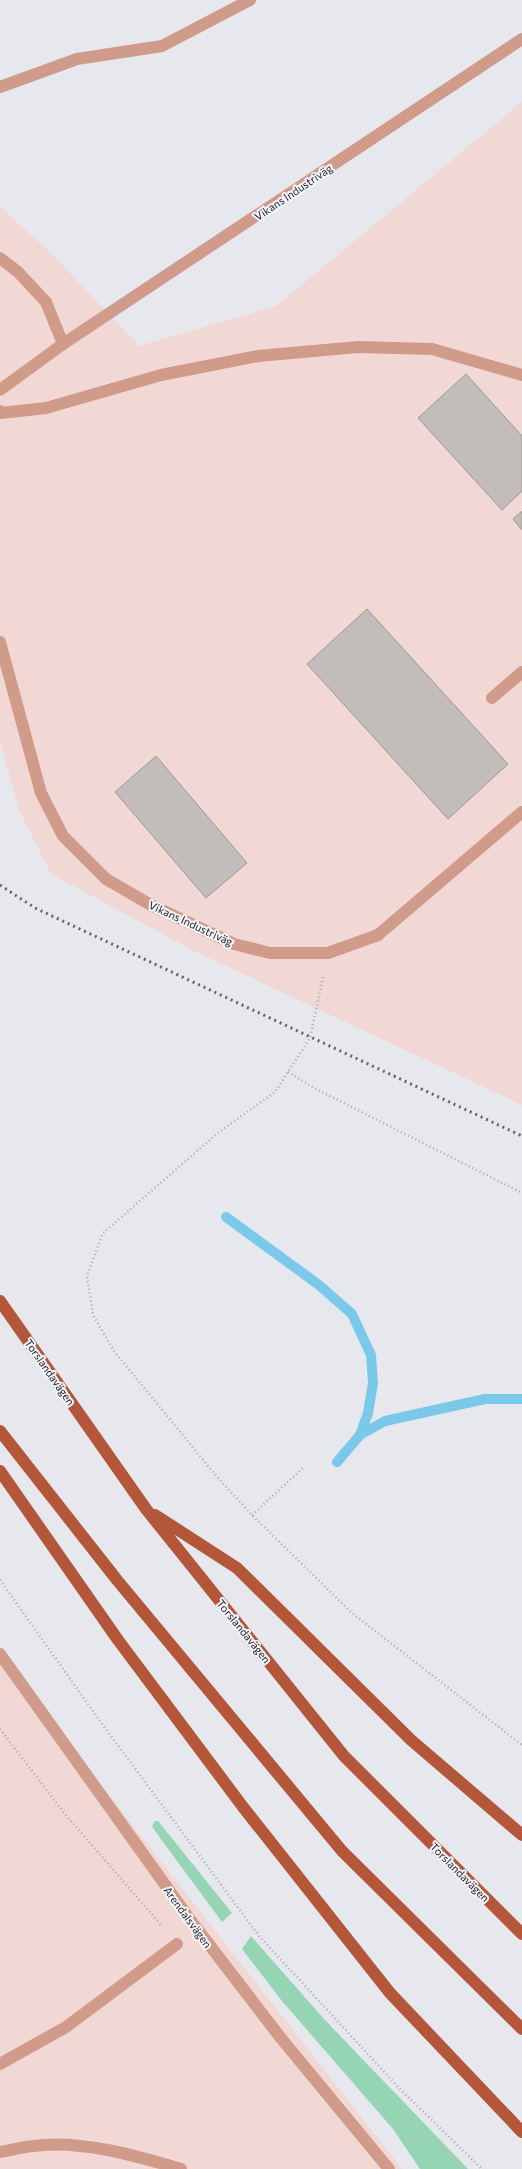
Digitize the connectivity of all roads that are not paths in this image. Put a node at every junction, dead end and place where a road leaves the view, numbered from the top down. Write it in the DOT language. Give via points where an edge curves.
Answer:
graph roads {
  1 [pos="250,0"];
  2 [pos="522,39"];
  3 [pos="0,87"];
  4 [pos="0,252"];
  5 [pos="4,262"];
  6 [pos="64,344"];
  7 [pos="522,375"];
  8 [pos="0,390"];
  9 [pos="0,411"];
  10 [pos="0,642"];
  11 [pos="522,672"];
  12 [pos="492,698"];
  13 [pos="522,812"];
  14 [pos="0,1301"];
  15 [pos="0,1431"];
  16 [pos="0,1471"];
  17 [pos="146,1509"];
  18 [pos="0,1654"];
  19 [pos="522,1836"];
  20 [pos="522,1934"];
  21 [pos="177,1944"];
  22 [pos="522,2028"];
  23 [pos="0,2064"];
  24 [pos="522,2132"];
  25 [pos="0,2152"];
  26 [pos="181,2169"];
  27 [pos="389,2169"];
  1 -- 3 [label="street" via="162,46 76,59"];
  2 -- 6 [label="street, Vikans Industriväg"];
  4 -- 5 [label="street"];
  5 -- 6 [label="street" via="18,272 46,302"];
  6 -- 8 [label="street, Vikans Industriväg"];
  7 -- 9 [label="street" via="432,349 358,347 258,356 161,375 46,408 1,413"];
  10 -- 13 [label="street, Vikans Industriväg" via="40,793 63,836 106,879 151,905 234,944 270,953 328,953 378,936"];
  11 -- 12 [label="street"];
  14 -- 17 [label="main road, Torslandavägen"];
  15 -- 22 [label="main road" via="117,1580 342,1851"];
  16 -- 24 [label="main road" via="118,1640 243,1807 390,1993"];
  17 -- 19 [label="main road" via="237,1568 411,1740"];
  17 -- 20 [label="main road, Torslandavägen" via="344,1756"];
  18 -- 27 [label="street, Arendalsvägen" via="191,1921 280,2037"];
  21 -- 23 [label="street" via="66,2027"];
  25 -- 26 [label="street" via="34,2145 77,2146 136,2155"];
}
